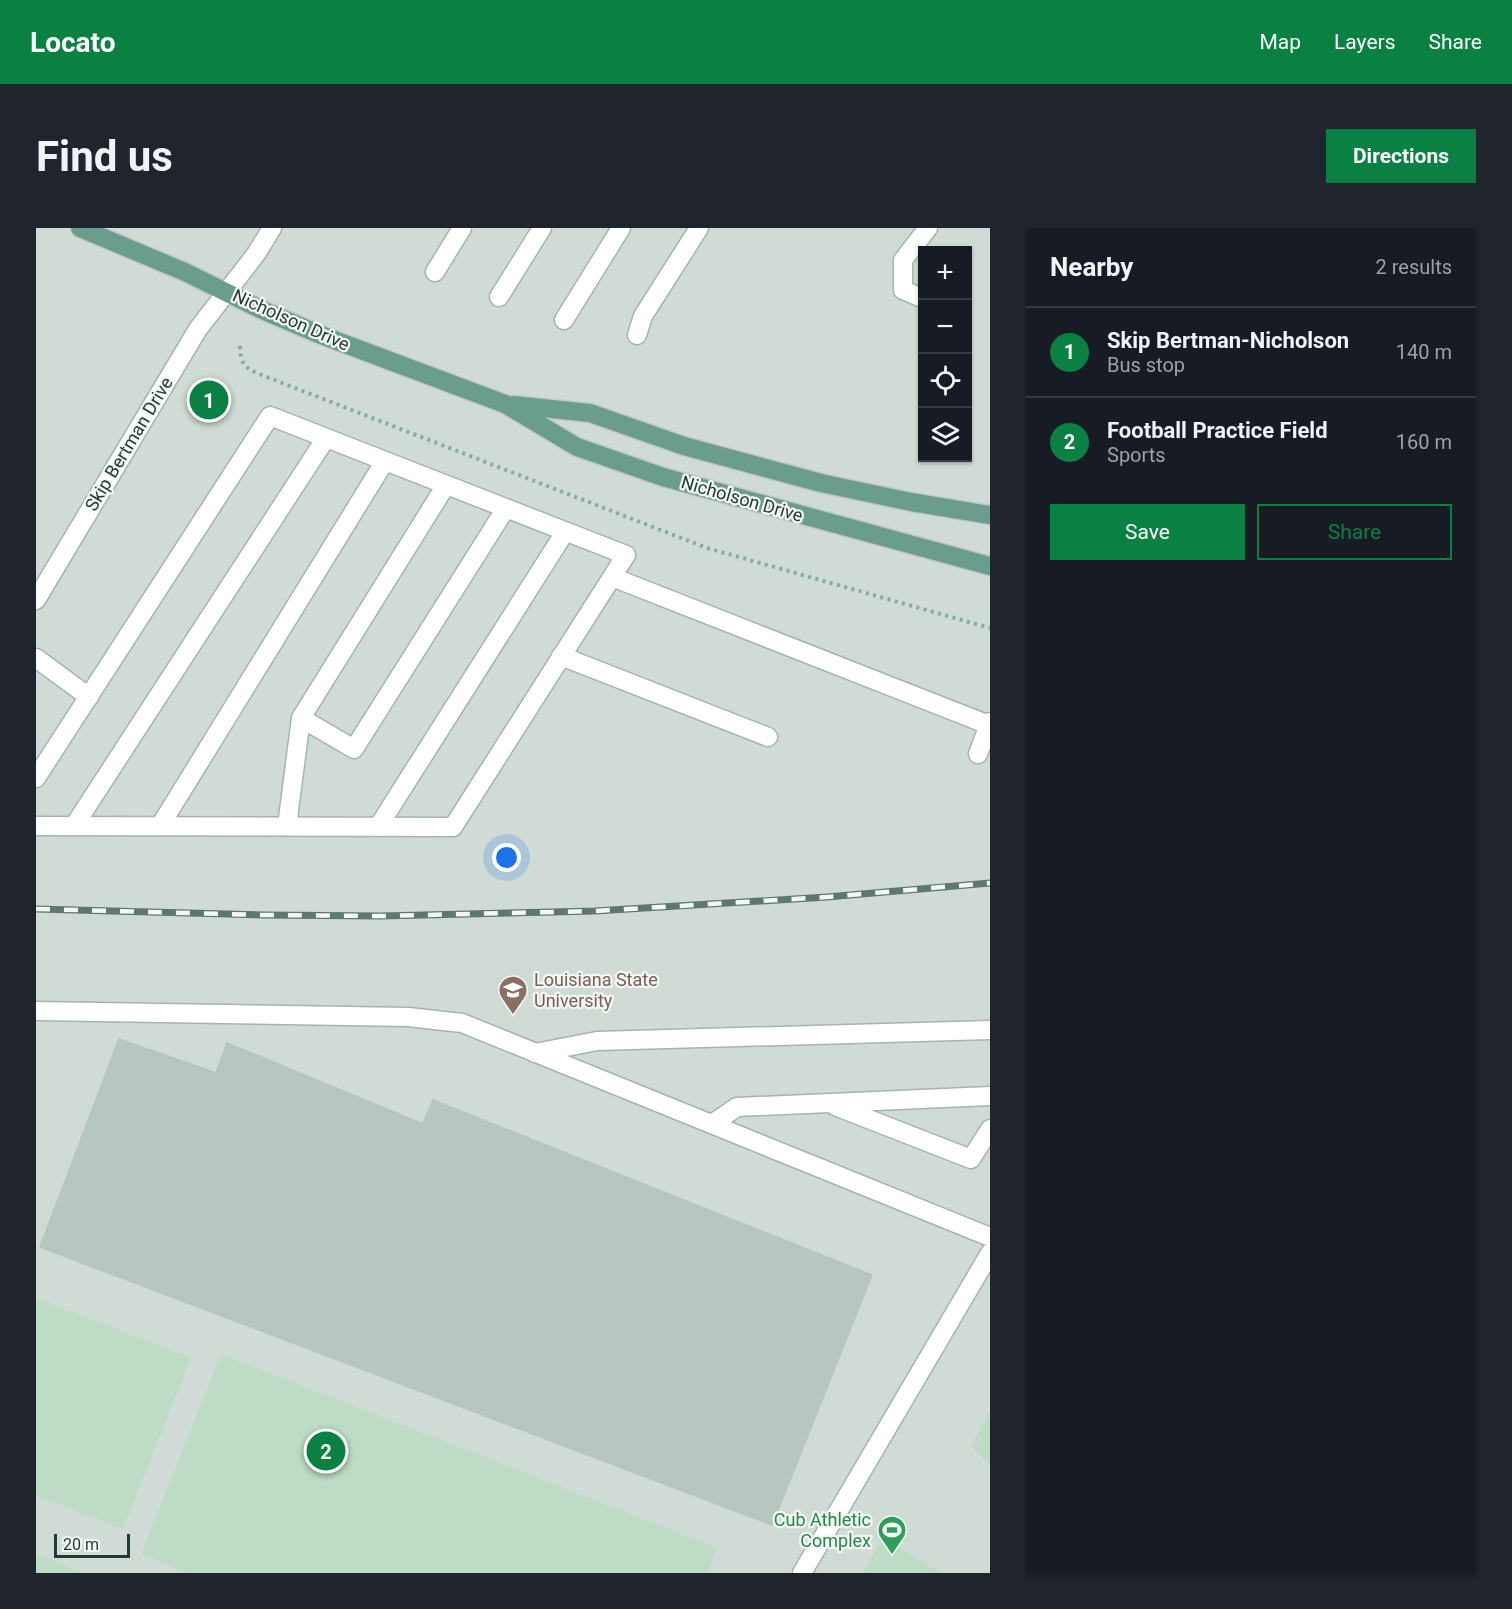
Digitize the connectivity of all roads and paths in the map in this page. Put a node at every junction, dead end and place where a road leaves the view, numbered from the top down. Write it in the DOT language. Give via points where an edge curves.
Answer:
graph roads {
  1 [pos="80,228"];
  2 [pos="272,228"];
  3 [pos="462,228"];
  4 [pos="542,228"];
  5 [pos="621,228"];
  6 [pos="699,228"];
  7 [pos="928,228"];
  8 [pos="435,272"];
  9 [pos="227,291"];
  10 [pos="918,296"];
  11 [pos="499,297"];
  12 [pos="564,320"];
  13 [pos="637,335"];
  14 [pos="240,346"];
  15 [pos="506,405"];
  16 [pos="326,438"];
  17 [pos="385,461"];
  18 [pos="446,485"];
  19 [pos="506,508"];
  20 [pos="990,515"];
  21 [pos="566,532"];
  22 [pos="985,563"];
  23 [pos="612,577"];
  24 [pos="36,600"];
  25 [pos="990,628"];
  26 [pos="561,656"];
  27 [pos="36,658"];
  28 [pos="89,697"];
  29 [pos="302,718"];
  30 [pos="990,724"];
  31 [pos="768,737"];
  32 [pos="978,754"];
  33 [pos="36,778"];
  34 [pos="36,826"];
  35 [pos="74,826"];
  36 [pos="160,826"];
  37 [pos="287,826"];
  38 [pos="378,826"];
  39 [pos="36,1011"];
  40 [pos="990,1030"];
  41 [pos="535,1053"];
  42 [pos="990,1096"];
  43 [pos="829,1104"];
  44 [pos="712,1124"];
  45 [pos="990,1129"];
  46 [pos="990,1237"];
  47 [pos="990,1252"];
  48 [pos="802,1573"];
  1 -- 9 [label="main road, Nicholson Drive"];
  2 -- 9 [label="street, Skip Bertman Drive"];
  3 -- 8 [label="street"];
  4 -- 11 [label="street"];
  5 -- 12 [label="street"];
  6 -- 13 [label="street" via="643,316"];
  7 -- 10 [label="street" via="903,260 903,290"];
  9 -- 15 [label="main road, Nicholson Drive" via="321,335"];
  9 -- 24 [label="street, Skip Bertman Drive" via="198,329"];
  14 -- 25 [label="path" via="242,362 259,374 707,548"];
  15 -- 20 [label="main road, Nicholson Drive" via="590,413 684,446 821,483"];
  15 -- 22 [label="main road, Nicholson Drive" via="577,447 663,477"];
  16 -- 17 [label="street"];
  16 -- 28 [label="street" via="270,416"];
  16 -- 35 [label="street"];
  17 -- 18 [label="street"];
  17 -- 36 [label="street"];
  18 -- 19 [label="street"];
  18 -- 29 [label="street"];
  19 -- 21 [label="street"];
  19 -- 29 [label="street" via="354,749"];
  21 -- 23 [label="street" via="626,555"];
  21 -- 38 [label="street"];
  23 -- 26 [label="street"];
  23 -- 30 [label="street"];
  26 -- 31 [label="street"];
  26 -- 38 [label="street" via="453,827"];
  27 -- 28 [label="street"];
  28 -- 33 [label="street"];
  29 -- 37 [label="street"];
  30 -- 32 [label="street"];
  34 -- 35 [label="street"];
  35 -- 36 [label="street"];
  36 -- 37 [label="street"];
  37 -- 38 [label="street"];
  39 -- 41 [label="street" via="408,1017 462,1023"];
  40 -- 41 [label="street" via="597,1041"];
  41 -- 44 [label="street"];
  42 -- 43 [label="street"];
  43 -- 44 [label="street" via="737,1107"];
  43 -- 45 [label="street" via="971,1159"];
  44 -- 46 [label="street"];
  47 -- 48 [label="street"];
}
